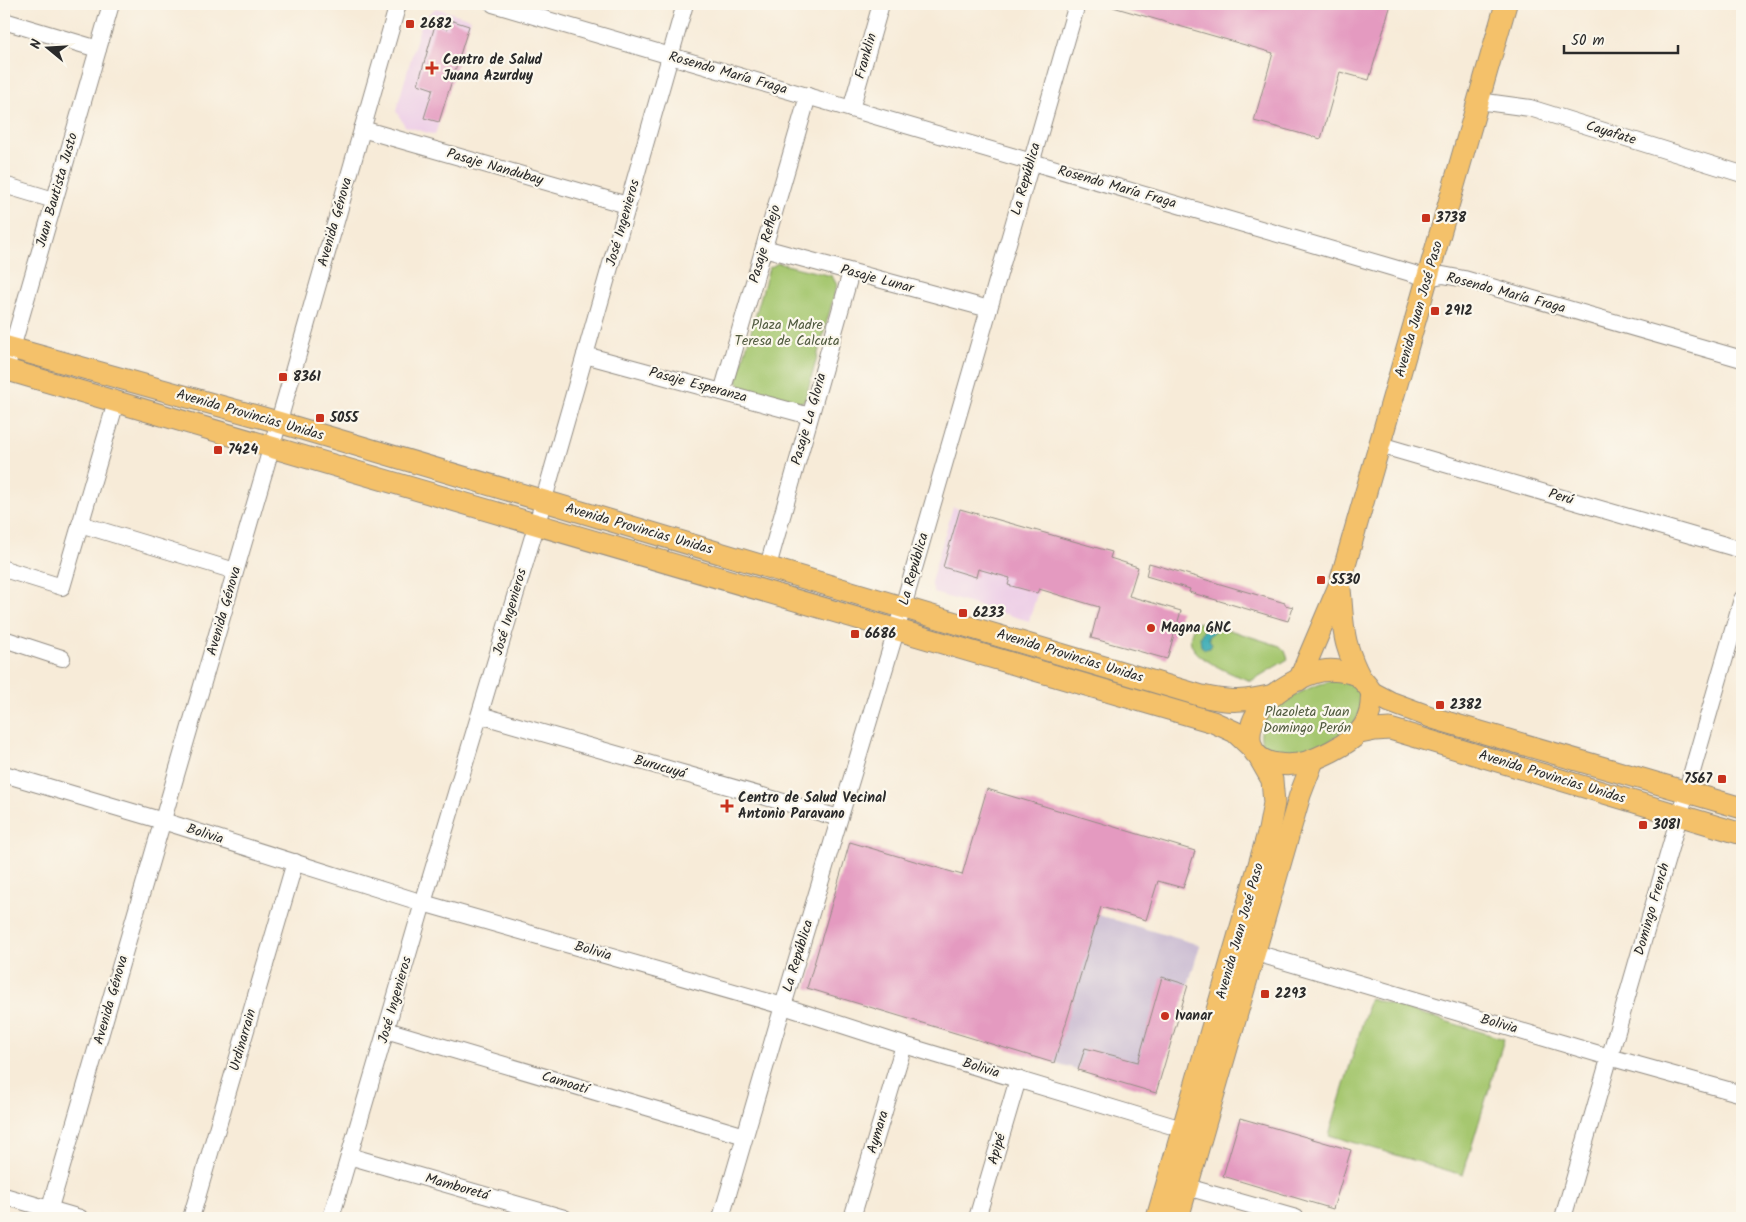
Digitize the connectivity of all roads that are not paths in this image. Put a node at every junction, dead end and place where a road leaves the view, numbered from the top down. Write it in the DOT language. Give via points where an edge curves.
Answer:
graph roads {
  1 [pos="111,4"];
  2 [pos="398,4"];
  3 [pos="493,4"];
  4 [pos="685,4"];
  5 [pos="881,4"];
  6 [pos="1077,4"];
  7 [pos="1506,4"];
  8 [pos="4,21"];
  9 [pos="98,49"];
  10 [pos="670,56"];
  11 [pos="808,96"];
  12 [pos="1478,101"];
  13 [pos="851,109"];
  14 [pos="362,129"];
  15 [pos="1031,162"];
  16 [pos="1742,174"];
  17 [pos="4,185"];
  18 [pos="54,200"];
  19 [pos="628,205"];
  20 [pos="764,248"];
  21 [pos="851,272"];
  22 [pos="1428,278"];
  23 [pos="989,309"];
  24 [pos="8,347"];
  25 [pos="585,355"];
  26 [pos="1742,359"];
  27 [pos="4,371"];
  28 [pos="722,392"];
  29 [pos="116,402"];
  30 [pos="810,416"];
  31 [pos="278,422"];
  32 [pos="1380,444"];
  33 [pos="271,447"];
  34 [pos="543,502"];
  35 [pos="80,524"];
  36 [pos="536,525"];
  37 [pos="1742,550"];
  38 [pos="768,566"];
  39 [pos="4,568"];
  40 [pos="236,571"];
  41 [pos="1339,586"];
  42 [pos="1742,599"];
  43 [pos="903,607"];
  44 [pos="896,631"];
  45 [pos="4,639"];
  46 [pos="62,658"];
  47 [pos="1299,680"];
  48 [pos="1365,684"];
  49 [pos="1274,694"];
  50 [pos="480,715"];
  51 [pos="1360,733"];
  52 [pos="1255,753"];
  53 [pos="1313,761"];
  54 [pos="4,774"];
  55 [pos="1686,791"];
  56 [pos="1742,808"];
  57 [pos="1680,815"];
  58 [pos="839,818"];
  59 [pos="163,821"];
  60 [pos="1742,834"];
  61 [pos="295,862"];
  62 [pos="423,903"];
  63 [pos="1256,952"];
  64 [pos="783,1006"];
  65 [pos="386,1030"];
  66 [pos="904,1045"];
  67 [pos="1609,1057"];
  68 [pos="1018,1079"];
  69 [pos="1742,1094"];
  70 [pos="1182,1129"];
  71 [pos="745,1136"];
  72 [pos="349,1156"];
  73 [pos="1170,1172"];
  74 [pos="1187,1187"];
  75 [pos="4,1196"];
  76 [pos="49,1214"];
  77 [pos="80,1218"];
  78 [pos="191,1218"];
  79 [pos="331,1218"];
  80 [pos="564,1218"];
  81 [pos="722,1218"];
  82 [pos="852,1218"];
  83 [pos="977,1218"];
  84 [pos="1156,1218"];
  85 [pos="1178,1218"];
  86 [pos="1296,1218"];
  87 [pos="1562,1218"];
  1 -- 9 [label="street, Juan Bautista Justo"];
  2 -- 14 [label="street, Avenida Génova"];
  3 -- 10 [label="street, Rosendo María Fraga"];
  4 -- 10 [label="street, José Ingenieros"];
  5 -- 13 [label="street, Franklin"];
  6 -- 15 [label="street, La República"];
  7 -- 12 [label="main road, Avenida Juan José Paso"];
  8 -- 9 [label="street"];
  9 -- 18 [label="street, Juan Bautista Justo"];
  10 -- 11 [label="street, Rosendo María Fraga"];
  10 -- 19 [label="street, José Ingenieros"];
  11 -- 13 [label="street, Rosendo María Fraga"];
  11 -- 20 [label="street, Pasaje Reflejo"];
  12 -- 16 [label="street, Cayafate" via="1530,108"];
  12 -- 22 [label="main road, Avenida Juan José Paso"];
  13 -- 15 [label="street, Rosendo María Fraga"];
  14 -- 19 [label="street, Pasaje Nandubay"];
  14 -- 31 [label="street, Avenida Génova"];
  15 -- 22 [label="street, Rosendo María Fraga"];
  15 -- 23 [label="street, La República"];
  17 -- 18 [label="street"];
  18 -- 24 [label="street, Juan Bautista Justo"];
  19 -- 25 [label="street, José Ingenieros"];
  20 -- 21 [label="street, Pasaje Lunar"];
  20 -- 28 [label="street, Pasaje Reflejo"];
  21 -- 23 [label="street, Pasaje Lunar"];
  21 -- 30 [label="street, Pasaje La Gloria"];
  22 -- 26 [label="street, Rosendo María Fraga" via="1464,279"];
  22 -- 32 [label="main road, Avenida Juan José Paso"];
  23 -- 43 [label="street, La República"];
  24 -- 27 [label="street, Juan Bautista Justo"];
  24 -- 31 [label="main road, Avenida Provincias Unidas"];
  25 -- 28 [label="street, Pasaje Esperanza"];
  25 -- 34 [label="street, José Ingenieros"];
  27 -- 29 [label="main road, Avenida Provincias Unidas"];
  28 -- 30 [label="street, Pasaje Esperanza"];
  29 -- 33 [label="main road, Avenida Provincias Unidas"];
  29 -- 35 [label="street"];
  30 -- 38 [label="street, Pasaje La Gloria"];
  31 -- 33 [label="street, Avenida Génova"];
  31 -- 34 [label="main road, Avenida Provincias Unidas"];
  32 -- 37 [label="street, Perú"];
  32 -- 41 [label="main road, Avenida Juan José Paso"];
  33 -- 36 [label="main road, Avenida Provincias Unidas"];
  33 -- 40 [label="street, Avenida Génova"];
  34 -- 36 [label="street, José Ingenieros"];
  34 -- 38 [label="main road, Avenida Provincias Unidas"];
  35 -- 39 [label="street" via="62,587"];
  35 -- 40 [label="street"];
  36 -- 44 [label="main road, Avenida Provincias Unidas"];
  36 -- 50 [label="street, José Ingenieros"];
  38 -- 43 [label="main road, Avenida Provincias Unidas"];
  40 -- 59 [label="street, Avenida Génova"];
  41 -- 47 [label="main road, Avenida Juan José Paso"];
  41 -- 48 [label="main road, Avenida Juan José Paso" via="1347,644"];
  42 -- 55 [label="street, Domingo French"];
  43 -- 44 [label="street, La República"];
  43 -- 49 [label="main road, Avenida Provincias Unidas" via="1222,700 1248,700"];
  44 -- 52 [label="main road, Avenida Provincias Unidas" via="1212,722 1235,732"];
  44 -- 58 [label="street, La República"];
  45 -- 46 [label="street"];
  47 -- 48 [label="main road" via="1321,671 1340,670"];
  47 -- 49 [label="main road"];
  48 -- 51 [label="main road" via="1371,706"];
  48 -- 55 [label="main road, Avenida Provincias Unidas" via="1390,702 1436,719"];
  49 -- 52 [label="main road" via="1263,704 1250,731"];
  50 -- 58 [label="street, Burucuyá"];
  50 -- 62 [label="street, José Ingenieros"];
  51 -- 53 [label="main road"];
  51 -- 57 [label="main road, Avenida Provincias Unidas" via="1390,729"];
  52 -- 53 [label="main road" via="1273,764"];
  52 -- 70 [label="main road, Avenida Juan José Paso" via="1272,780 1274,803 1269,830"];
  53 -- 63 [label="main road, Avenida Juan José Paso" via="1300,795"];
  54 -- 59 [label="street, Bolivia"];
  55 -- 56 [label="main road, Avenida Provincias Unidas"];
  55 -- 57 [label="street, Domingo French"];
  57 -- 60 [label="main road, Avenida Provincias Unidas"];
  57 -- 67 [label="street, Domingo French"];
  58 -- 64 [label="street, La República"];
  59 -- 61 [label="street, Bolivia"];
  59 -- 76 [label="street, Avenida Génova"];
  61 -- 62 [label="street, Bolivia"];
  61 -- 78 [label="street, Urdinarrain"];
  62 -- 64 [label="street, Bolivia"];
  62 -- 65 [label="street, José Ingenieros"];
  63 -- 67 [label="street, Bolivia"];
  63 -- 74 [label="main road, Avenida Juan José Paso"];
  64 -- 66 [label="street, Bolivia"];
  64 -- 71 [label="street, La República"];
  65 -- 71 [label="street, Camoatí"];
  65 -- 72 [label="street, José Ingenieros"];
  66 -- 68 [label="street, Bolivia"];
  66 -- 82 [label="street, Aymara"];
  67 -- 69 [label="street, Bolivia"];
  67 -- 87 [label="street, Domingo French"];
  68 -- 70 [label="street, Bolivia"];
  68 -- 83 [label="street, Apipé"];
  70 -- 73 [label="main road, Avenida Juan José Paso"];
  71 -- 81 [label="street, La República"];
  72 -- 79 [label="street, José Ingenieros"];
  72 -- 80 [label="street, Mamboretá"];
  73 -- 74 [label="street" via="1180,1175"];
  73 -- 84 [label="main road, Avenida Juan José Paso"];
  74 -- 85 [label="main road, Avenida Juan José Paso"];
  74 -- 86 [label="street"];
  75 -- 76 [label="street"];
  76 -- 77 [label="street"];
}
